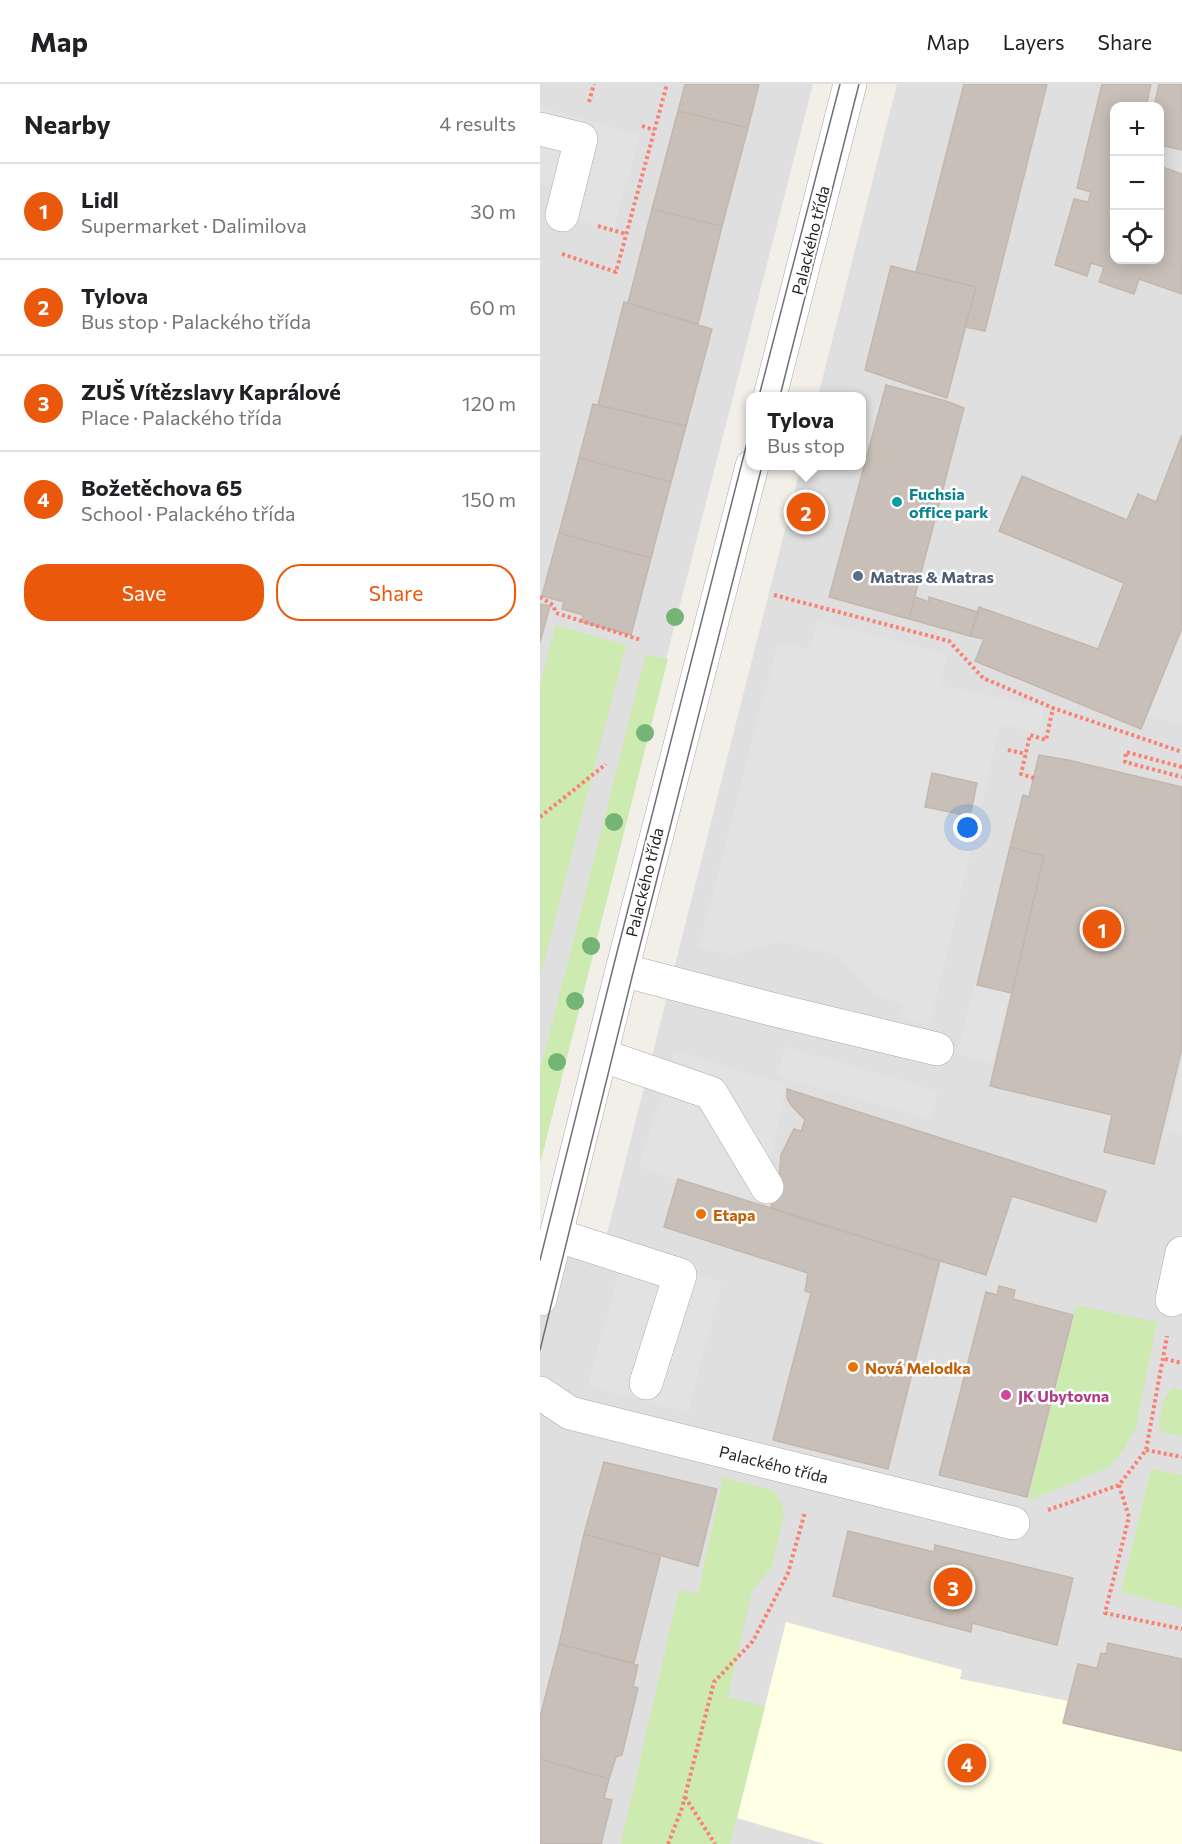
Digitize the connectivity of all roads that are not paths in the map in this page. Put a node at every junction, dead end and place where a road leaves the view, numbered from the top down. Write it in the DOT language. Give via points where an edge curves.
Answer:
graph roads {
  1 [pos="850,84"];
  2 [pos="540,129"];
  3 [pos="562,215"];
  4 [pos="771,392"];
  5 [pos="751,470"];
  6 [pos="622,970"];
  7 [pos="937,1049"];
  8 [pos="601,1055"];
  9 [pos="767,1187"];
  10 [pos="556,1234"];
  11 [pos="1182,1253"];
  12 [pos="540,1299"];
  13 [pos="1172,1300"];
  14 [pos="646,1383"];
  15 [pos="540,1393"];
  16 [pos="1013,1523"];
  1 -- 4 [label="street, Palackého třída"];
  2 -- 3 [label="street" via="584,126"];
  5 -- 6 [label="street, Palackého třída"];
  6 -- 7 [label="street"];
  6 -- 8 [label="street, Palackého třída"];
  8 -- 9 [label="street" via="711,1094"];
  8 -- 10 [label="street, Palackého třída"];
  10 -- 12 [label="street, Palackého třída"];
  10 -- 14 [label="street" via="680,1275"];
  11 -- 13 [label="street"];
  15 -- 16 [label="street, Palackého třída" via="570,1413"];
}
